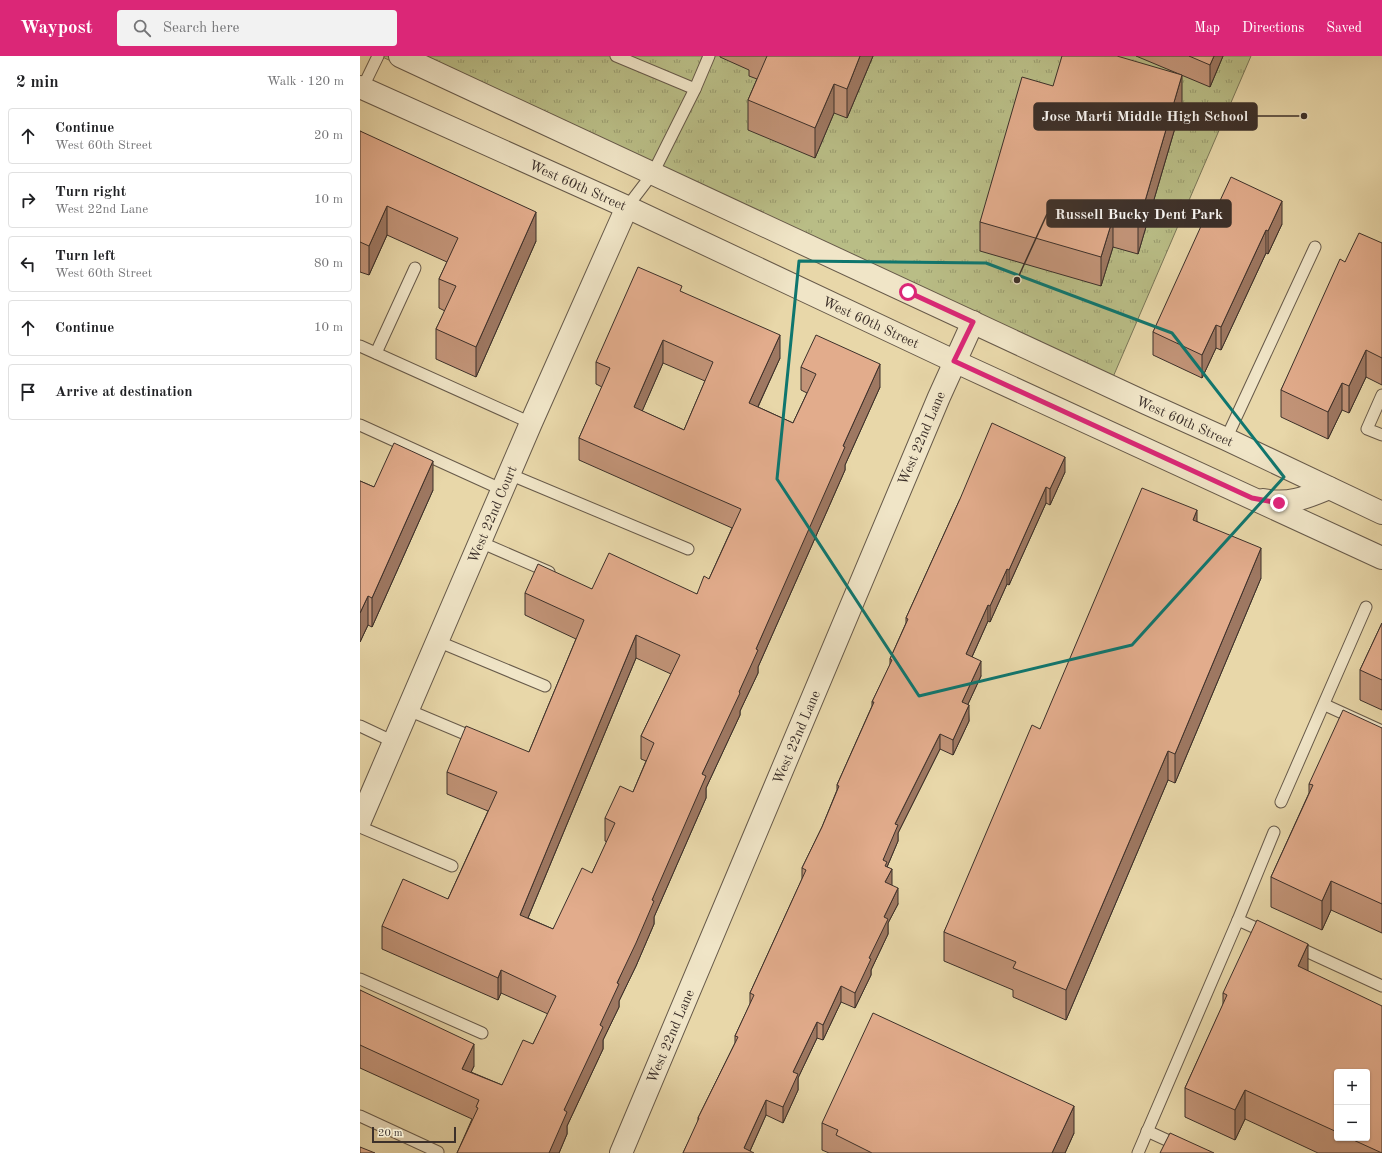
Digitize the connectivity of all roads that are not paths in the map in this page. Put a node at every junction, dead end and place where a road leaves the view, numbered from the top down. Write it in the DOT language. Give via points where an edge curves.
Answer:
graph roads {
  1 [pos="378,56"];
  2 [pos="400,56"];
  3 [pos="616,56"];
  4 [pos="709,56"];
  5 [pos="361,89"];
  6 [pos="695,89"];
  7 [pos="653,173"];
  8 [pos="627,208"];
  9 [pos="1315,247"];
  10 [pos="415,268"];
  11 [pos="973,322"];
  12 [pos="360,346"];
  13 [pos="376,353"];
  14 [pos="954,361"];
  15 [pos="1382,395"];
  16 [pos="531,423"];
  17 [pos="360,425"];
  18 [pos="1382,435"];
  19 [pos="1226,439"];
  20 [pos="506,482"];
  21 [pos="1329,488"];
  22 [pos="1252,498"];
  23 [pos="1382,514"];
  24 [pos="480,542"];
  25 [pos="688,549"];
  26 [pos="1382,558"];
  27 [pos="558,576"];
  28 [pos="1366,607"];
  29 [pos="437,641"];
  30 [pos="545,686"];
  31 [pos="1324,705"];
  32 [pos="408,710"];
  33 [pos="360,726"];
  34 [pos="1382,731"];
  35 [pos="394,742"];
  36 [pos="489,744"];
  37 [pos="364,799"];
  38 [pos="1281,802"];
  39 [pos="360,821"];
  40 [pos="360,827"];
  41 [pos="1274,832"];
  42 [pos="452,866"];
  43 [pos="1238,920"];
  44 [pos="1274,936"];
  45 [pos="1288,943"];
  46 [pos="360,979"];
  47 [pos="1382,986"];
  48 [pos="482,1033"];
  49 [pos="360,1116"];
  50 [pos="1147,1131"];
  51 [pos="438,1152"];
  52 [pos="621,1153"];
  53 [pos="1138,1153"];
  54 [pos="1196,1153"];
  1 -- 5 [label="lane"];
  2 -- 7 [label="street, West 60th Street"];
  3 -- 6 [label="lane"];
  4 -- 6 [label="lane"];
  5 -- 8 [label="street, West 60th Street"];
  6 -- 7 [label="lane"];
  7 -- 8 [label="lane"];
  7 -- 11 [label="street, West 60th Street"];
  8 -- 14 [label="street, West 60th Street"];
  8 -- 16 [label="street, West 22nd Court"];
  9 -- 19 [label="lane"];
  10 -- 13 [label="lane"];
  11 -- 14 [label="street, West 22nd Lane"];
  11 -- 19 [label="street, West 60th Street"];
  12 -- 13 [label="lane"];
  13 -- 16 [label="lane"];
  14 -- 22 [label="street, West 60th Street"];
  14 -- 52 [label="street, West 22nd Lane"];
  15 -- 18 [label="lane" via="1367,429"];
  16 -- 20 [label="street, West 22nd Court"];
  17 -- 20 [label="lane"];
  19 -- 21 [label="street, West 60th Street"];
  20 -- 24 [label="street, West 22nd Court"];
  20 -- 25 [label="lane"];
  21 -- 22 [label="street" via="1303,498 1279,503"];
  21 -- 23 [label="street, West 60th Street"];
  22 -- 26 [label="street, West 60th Street"];
  24 -- 27 [label="lane"];
  24 -- 29 [label="street, West 22nd Court"];
  28 -- 31 [label="lane"];
  29 -- 30 [label="lane"];
  29 -- 32 [label="street, West 22nd Court"];
  31 -- 34 [label="lane"];
  31 -- 38 [label="lane"];
  32 -- 35 [label="street, West 22nd Court"];
  32 -- 36 [label="lane"];
  33 -- 35 [label="lane"];
  35 -- 37 [label="street, West 22nd Court"];
  37 -- 39 [label="street, West 22nd Court"];
  40 -- 42 [label="lane"];
  41 -- 43 [label="lane"];
  43 -- 44 [label="lane"];
  43 -- 50 [label="lane"];
  45 -- 47 [label="lane"];
  46 -- 48 [label="lane"];
  49 -- 51 [label="lane"];
  50 -- 53 [label="lane"];
  50 -- 54 [label="lane"];
}
